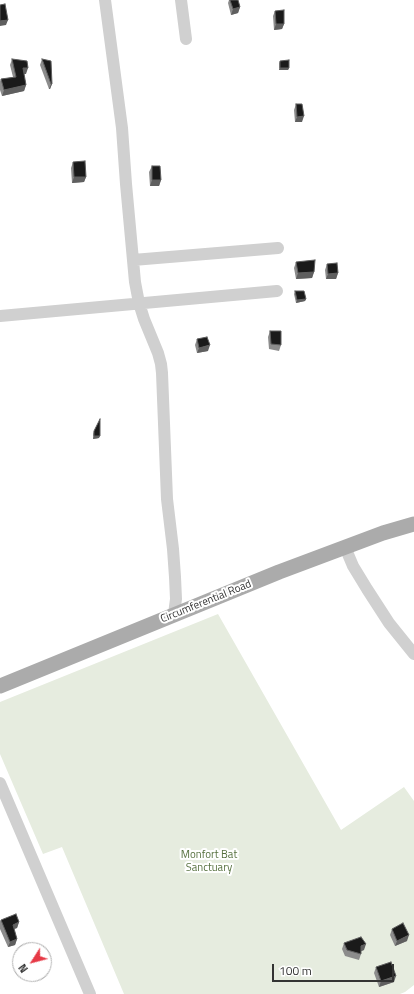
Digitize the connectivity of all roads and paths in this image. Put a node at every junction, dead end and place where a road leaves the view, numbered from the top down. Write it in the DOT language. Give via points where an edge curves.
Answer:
graph roads {
  1 [pos="105,0"];
  2 [pos="181,0"];
  3 [pos="186,39"];
  4 [pos="278,248"];
  5 [pos="133,260"];
  6 [pos="277,291"];
  7 [pos="139,303"];
  8 [pos="0,316"];
  9 [pos="414,524"];
  10 [pos="345,547"];
  11 [pos="174,614"];
  12 [pos="414,654"];
  13 [pos="0,686"];
  14 [pos="0,783"];
  15 [pos="90,994"];
  1 -- 5 [label="street" via="122,128"];
  2 -- 3 [label="street"];
  4 -- 5 [label="street"];
  5 -- 7 [label="street"];
  6 -- 7 [label="street"];
  7 -- 8 [label="street"];
  7 -- 11 [label="street" via="161,364 167,499 175,578"];
  9 -- 10 [label="main road, Circumferential Road" via="383,532"];
  10 -- 11 [label="main road, Circumferential Road"];
  10 -- 12 [label="street" via="367,589 389,623"];
  11 -- 13 [label="main road, Circumferential Road"];
  14 -- 15 [label="street"];
}
